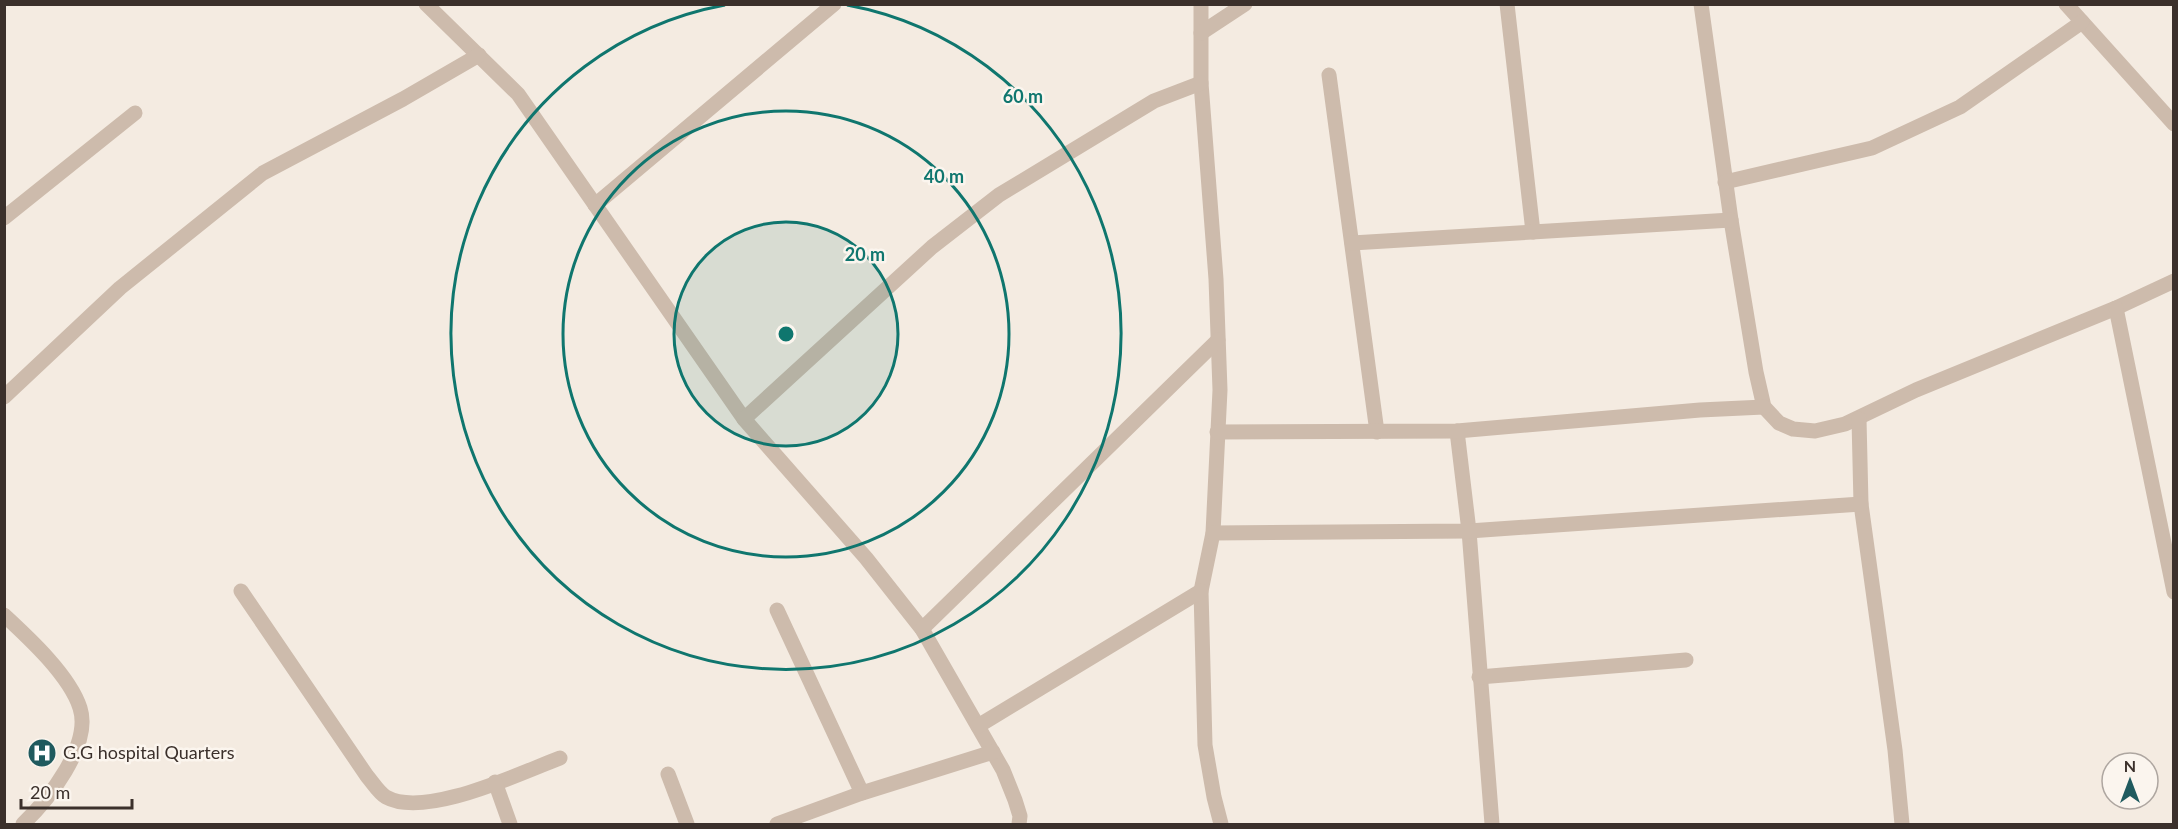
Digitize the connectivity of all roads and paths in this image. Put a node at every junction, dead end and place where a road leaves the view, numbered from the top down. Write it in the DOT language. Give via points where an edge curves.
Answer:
graph roads {
  1 [pos="426,4"];
  2 [pos="834,4"];
  3 [pos="1201,4"];
  4 [pos="1245,4"];
  5 [pos="1507,4"];
  6 [pos="1701,4"];
  7 [pos="2066,4"];
  8 [pos="2082,22"];
  9 [pos="1201,33"];
  10 [pos="479,55"];
  11 [pos="1329,75"];
  12 [pos="1201,84"];
  13 [pos="135,113"];
  14 [pos="2174,124"];
  15 [pos="1725,182"];
  16 [pos="595,205"];
  17 [pos="4,218"];
  18 [pos="1731,220"];
  19 [pos="1533,232"];
  20 [pos="1352,243"];
  21 [pos="2174,281"];
  22 [pos="2116,308"];
  23 [pos="1218,340"];
  24 [pos="4,397"];
  25 [pos="1764,407"];
  26 [pos="744,419"];
  27 [pos="1858,419"];
  28 [pos="1457,431"];
  29 [pos="1217,432"];
  30 [pos="1377,432"];
  31 [pos="1861,504"];
  32 [pos="1469,531"];
  33 [pos="1213,533"];
  34 [pos="241,591"];
  35 [pos="1201,591"];
  36 [pos="2174,592"];
  37 [pos="777,610"];
  38 [pos="4,615"];
  39 [pos="922,629"];
  40 [pos="1686,660"];
  41 [pos="1479,677"];
  42 [pos="978,726"];
  43 [pos="993,752"];
  44 [pos="560,758"];
  45 [pos="668,774"];
  46 [pos="495,782"];
  47 [pos="862,793"];
  48 [pos="23,825"];
  49 [pos="510,825"];
  50 [pos="687,825"];
  51 [pos="777,825"];
  52 [pos="1019,825"];
  53 [pos="1221,825"];
  54 [pos="1492,825"];
  55 [pos="1902,825"];
  1 -- 10 [label="street"];
  2 -- 16 [label="street"];
  3 -- 9 [label="street"];
  4 -- 9 [label="street"];
  5 -- 19 [label="street"];
  6 -- 15 [label="street"];
  7 -- 8 [label="street"];
  8 -- 14 [label="street"];
  8 -- 15 [label="street" via="1960,107 1872,148"];
  9 -- 12 [label="street"];
  10 -- 16 [label="street" via="518,94"];
  10 -- 24 [label="street" via="263,173 120,288"];
  11 -- 20 [label="street"];
  12 -- 23 [label="street"];
  12 -- 26 [label="street" via="1154,101 999,195 932,247"];
  13 -- 17 [label="street"];
  15 -- 18 [label="street"];
  16 -- 26 [label="street"];
  18 -- 19 [label="street"];
  18 -- 25 [label="street"];
  19 -- 20 [label="street"];
  20 -- 30 [label="street"];
  21 -- 22 [label="street"];
  22 -- 27 [label="street" via="1917,390"];
  22 -- 36 [label="street"];
  23 -- 29 [label="street"];
  23 -- 39 [label="street"];
  25 -- 27 [label="street" via="1779,423 1793,429 1815,431"];
  25 -- 28 [label="street"];
  26 -- 39 [label="street" via="866,558"];
  27 -- 31 [label="street"];
  28 -- 30 [label="street"];
  28 -- 32 [label="street"];
  29 -- 30 [label="street"];
  29 -- 33 [label="street"];
  31 -- 32 [label="street"];
  31 -- 55 [label="street"];
  32 -- 33 [label="street"];
  32 -- 41 [label="street"];
  33 -- 35 [label="street"];
  34 -- 46 [label="street" via="367,776 385,796 402,803 447,800"];
  35 -- 42 [label="street"];
  35 -- 53 [label="street" via="1205,745"];
  37 -- 47 [label="street"];
  38 -- 48 [label="street" via="63,676 81,708 82,734 67,767 41,807"];
  39 -- 42 [label="street"];
  40 -- 41 [label="street"];
  41 -- 54 [label="street"];
  42 -- 43 [label="street"];
  43 -- 47 [label="street"];
  43 -- 52 [label="street" via="1016,800"];
  44 -- 46 [label="street"];
  45 -- 50 [label="street"];
  46 -- 49 [label="street"];
  47 -- 51 [label="street"];
}
